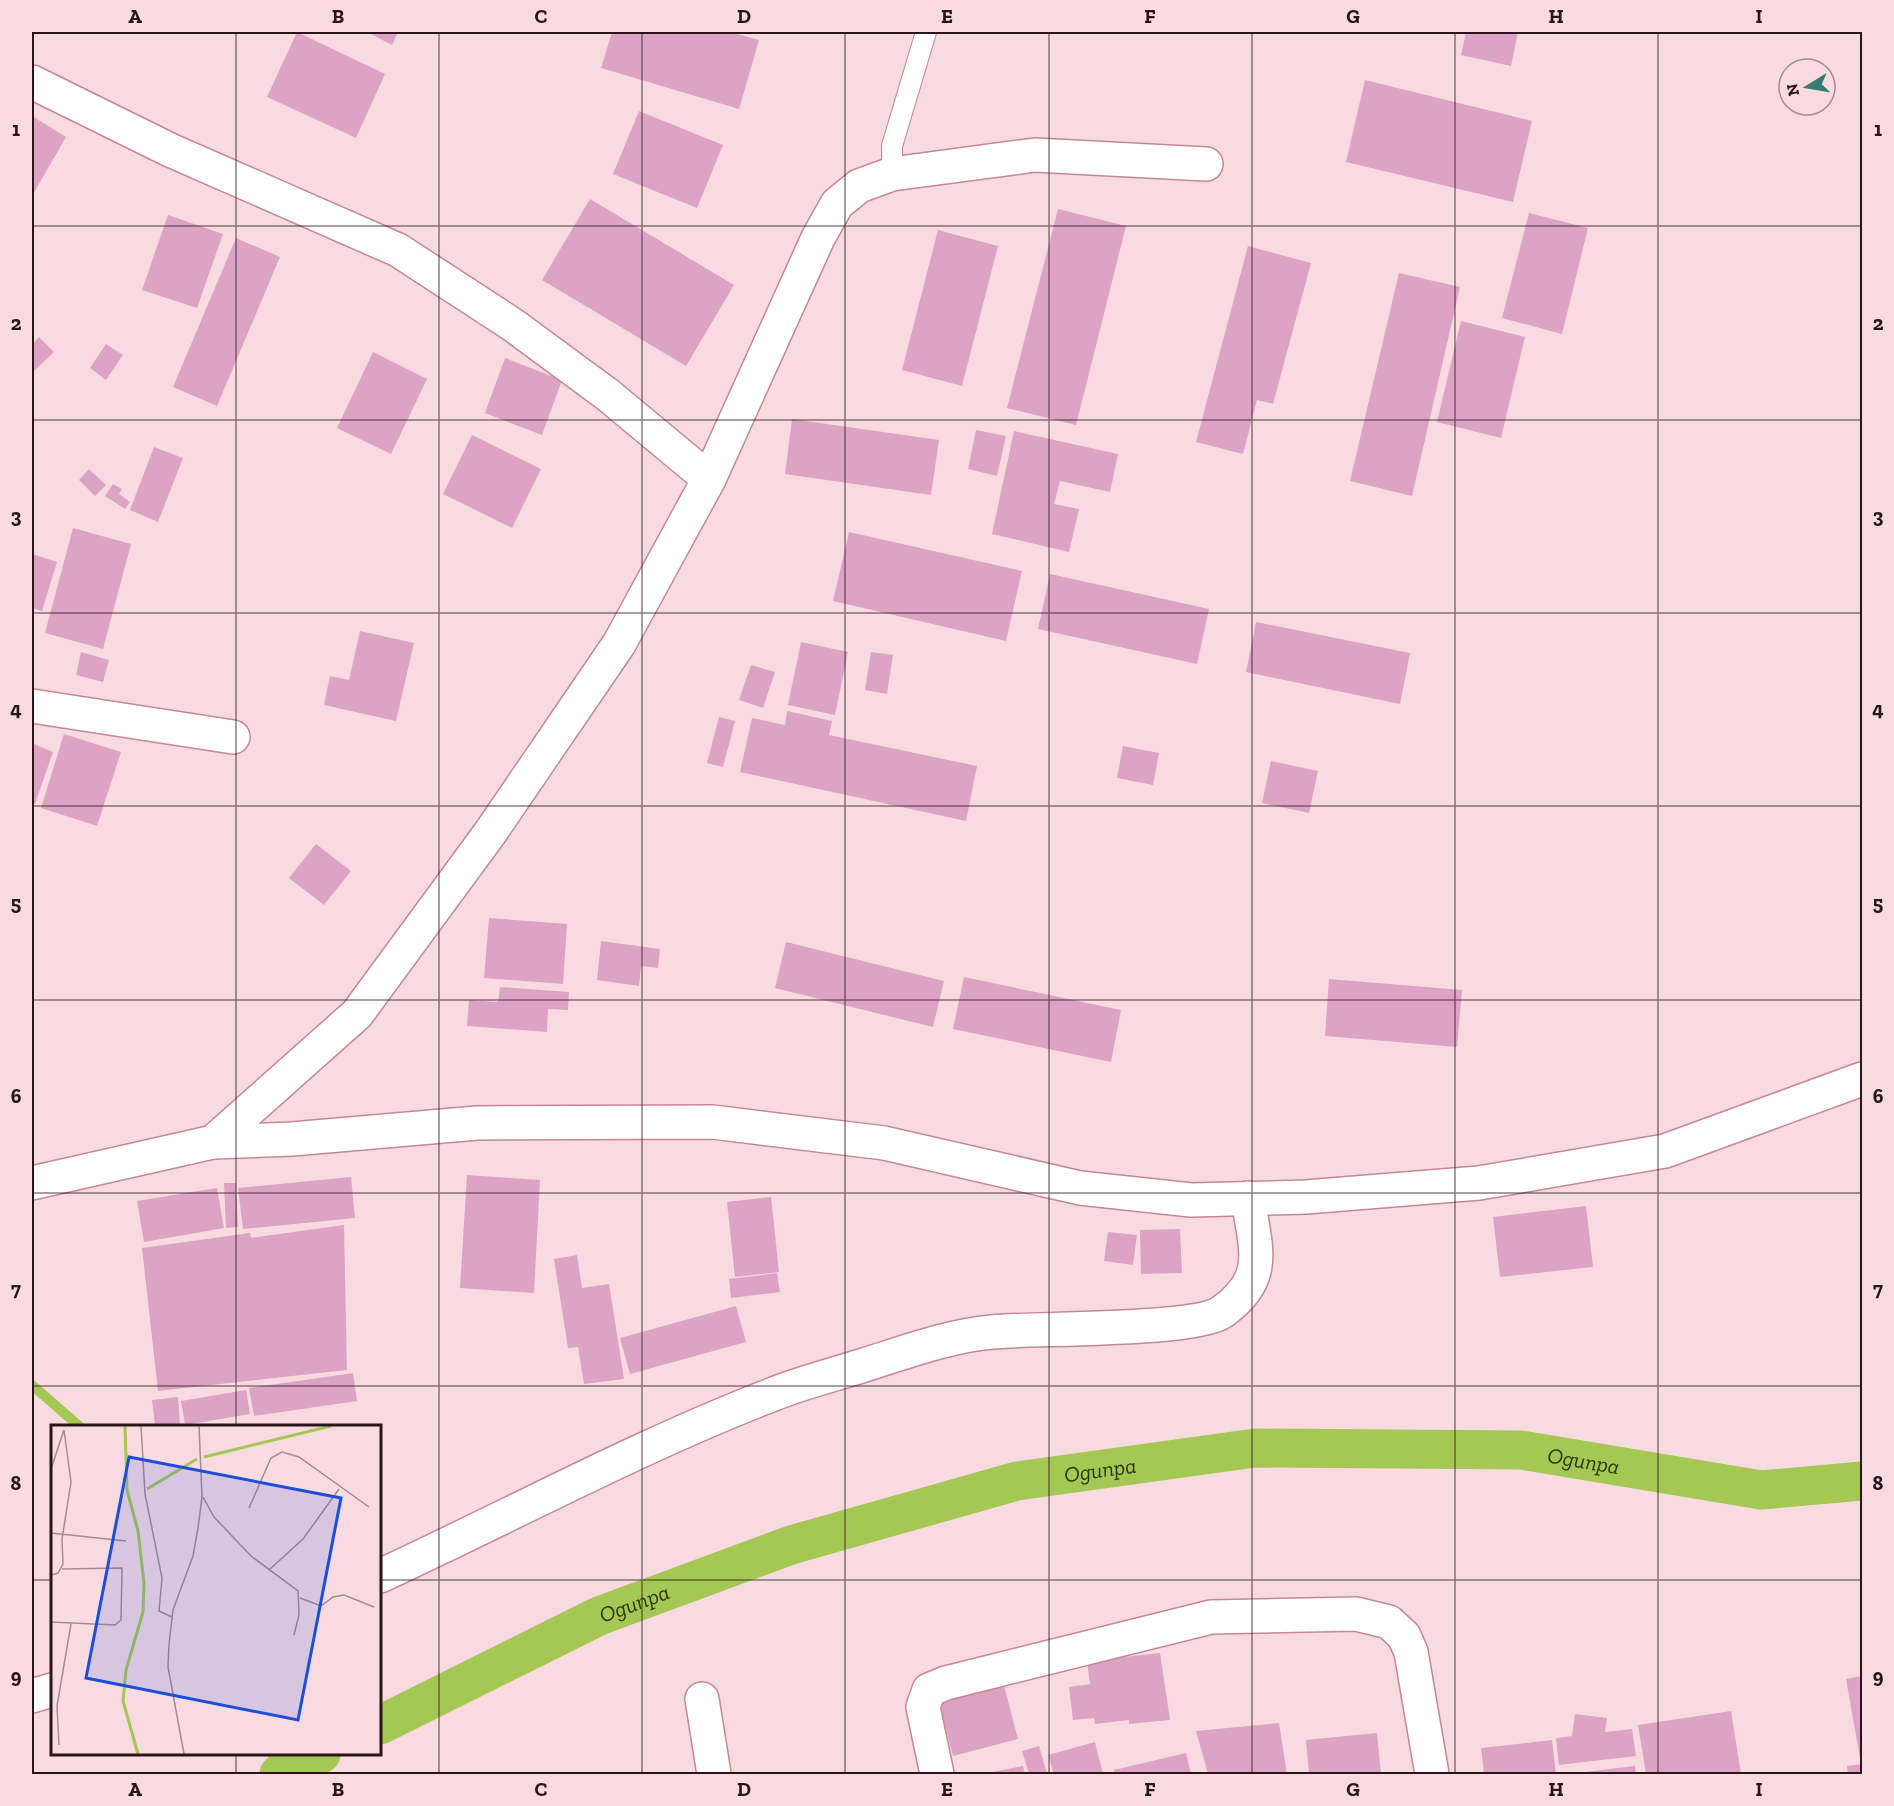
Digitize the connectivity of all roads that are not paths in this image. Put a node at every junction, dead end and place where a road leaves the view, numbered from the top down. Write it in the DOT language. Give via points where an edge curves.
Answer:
graph roads {
  1 [pos="926,32"];
  2 [pos="32,82"];
  3 [pos="1206,164"];
  4 [pos="892,174"];
  5 [pos="710,479"];
  6 [pos="32,706"];
  7 [pos="233,737"];
  8 [pos="1863,1079"];
  9 [pos="213,1142"];
  10 [pos="32,1183"];
  11 [pos="1248,1198"];
  12 [pos="381,1576"];
  13 [pos="51,1690"];
  14 [pos="32,1695"];
  15 [pos="702,1699"];
  16 [pos="714,1774"];
  17 [pos="937,1774"];
  18 [pos="1432,1774"];
  1 -- 4 [label="lane" via="892,146"];
  2 -- 5 [label="street" via="170,150 398,250 513,325 608,395"];
  3 -- 4 [label="street" via="1035,155"];
  4 -- 5 [label="street" via="859,186 837,204"];
  5 -- 9 [label="street" via="619,644 490,833 357,1014"];
  6 -- 7 [label="street"];
  8 -- 11 [label="street" via="1665,1151 1479,1183"];
  9 -- 10 [label="street"];
  9 -- 11 [label="street" via="477,1123 713,1122 884,1143 1080,1188 1191,1200"];
  11 -- 12 [label="street" via="1258,1264 1247,1290 1221,1314 1166,1323 991,1332 944,1340 772,1394"];
  13 -- 14 [label="street"];
  15 -- 16 [label="street"];
  17 -- 18 [label="street" via="923,1707 929,1690 946,1683 1211,1617 1356,1614 1389,1622 1404,1636 1411,1652"];
}
